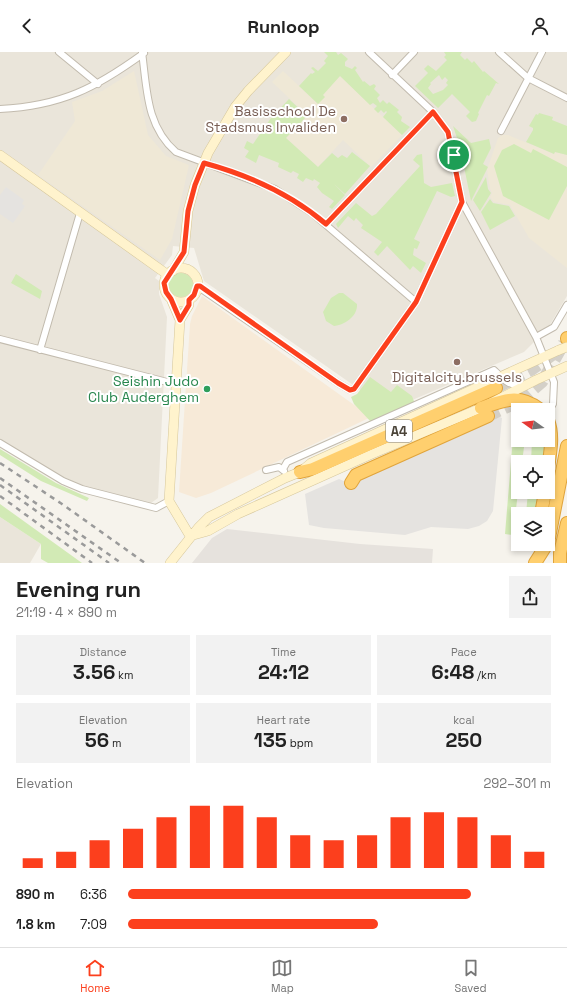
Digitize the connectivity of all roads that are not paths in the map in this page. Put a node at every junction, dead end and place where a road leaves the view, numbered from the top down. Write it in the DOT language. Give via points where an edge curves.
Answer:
graph roads {
  1 [pos="59,52"];
  2 [pos="286,52"];
  3 [pos="369,52"];
  4 [pos="414,52"];
  5 [pos="498,52"];
  6 [pos="542,52"];
  7 [pos="143,53"];
  8 [pos="392,75"];
  9 [pos="528,78"];
  10 [pos="98,84"];
  11 [pos="567,98"];
  12 [pos="0,109"];
  13 [pos="433,112"];
  14 [pos="501,131"];
  15 [pos="0,156"];
  16 [pos="204,163"];
  17 [pos="462,202"];
  18 [pos="80,214"];
  19 [pos="326,224"];
  20 [pos="184,252"];
  21 [pos="170,273"];
  22 [pos="191,273"];
  23 [pos="197,286"];
  24 [pos="171,299"];
  25 [pos="189,300"];
  26 [pos="416,302"];
  27 [pos="567,305"];
  28 [pos="180,320"];
  29 [pos="536,337"];
  30 [pos="0,339"];
  31 [pos="563,348"];
  32 [pos="40,350"];
  33 [pos="545,357"];
  34 [pos="567,367"];
  35 [pos="551,374"];
  36 [pos="501,376"];
  37 [pos="175,384"];
  38 [pos="523,386"];
  39 [pos="496,388"];
  40 [pos="530,403"];
  41 [pos="552,403"];
  42 [pos="485,412"];
  43 [pos="0,443"];
  44 [pos="567,446"];
  45 [pos="266,470"];
  46 [pos="300,472"];
  47 [pos="285,473"];
  48 [pos="351,483"];
  49 [pos="169,501"];
  50 [pos="555,508"];
  51 [pos="567,523"];
  52 [pos="190,536"];
  53 [pos="536,551"];
  54 [pos="543,551"];
  55 [pos="170,562"];
  56 [pos="534,563"];
  57 [pos="560,563"];
  1 -- 10 [label="street"];
  2 -- 16 [label="main road" via="235,108"];
  3 -- 8 [label="street"];
  4 -- 8 [label="street"];
  5 -- 9 [label="street"];
  6 -- 9 [label="street"];
  7 -- 10 [label="street"];
  7 -- 16 [label="street" via="152,117 157,130 176,152"];
  8 -- 13 [label="street"];
  9 -- 11 [label="street"];
  9 -- 14 [label="street"];
  10 -- 12 [label="street" via="58,100"];
  13 -- 17 [label="street" via="448,132"];
  13 -- 19 [label="street"];
  15 -- 18 [label="main road"];
  16 -- 19 [label="street" via="275,189 295,200"];
  16 -- 20 [label="main road" via="188,211"];
  17 -- 26 [label="street"];
  17 -- 29 [label="street"];
  18 -- 21 [label="main road"];
  18 -- 32 [label="street"];
  19 -- 26 [label="street"];
  20 -- 21 [label="main road"];
  20 -- 22 [label="main road"];
  21 -- 22 [label="main road" via="182,269"];
  21 -- 24 [label="main road" via="164,288"];
  22 -- 23 [label="main road" via="196,278"];
  23 -- 25 [label="main road"];
  23 -- 26 [label="street" via="350,390 354,389"];
  24 -- 25 [label="main road" via="180,302"];
  24 -- 28 [label="main road"];
  25 -- 28 [label="main road" via="189,305"];
  27 -- 29 [label="street" via="554,327"];
  28 -- 37 [label="main road"];
  29 -- 33 [label="street"];
  30 -- 32 [label="street"];
  31 -- 33 [label="main road"];
  32 -- 37 [label="street"];
  33 -- 35 [label="street"];
  33 -- 36 [label="main road"];
  34 -- 35 [label="main road"];
  35 -- 38 [label="main road"];
  35 -- 41 [label="street" via="554,382"];
  36 -- 38 [label="street" via="515,386"];
  36 -- 46 [label="main road" via="311,463"];
  36 -- 47 [label="street" via="494,370 287,462"];
  37 -- 49 [label="main road"];
  38 -- 42 [label="main road"];
  39 -- 46 [label="highway, A4" via="314,469"];
  40 -- 42 [label="highway" via="526,400 511,399"];
  42 -- 48 [label="highway" via="356,475"];
  42 -- 52 [label="main road" via="372,454 250,509 208,531"];
  43 -- 49 [label="street" via="82,489 156,508"];
  44 -- 50 [label="highway"];
  45 -- 47 [label="street" via="279,467"];
  46 -- 47 [label="main road"];
  47 -- 52 [label="main road" via="209,517"];
  49 -- 52 [label="main road"];
  51 -- 57 [label="highway"];
  52 -- 55 [label="main road"];
  53 -- 56 [label="highway"];
  54 -- 56 [label="highway"];
}
